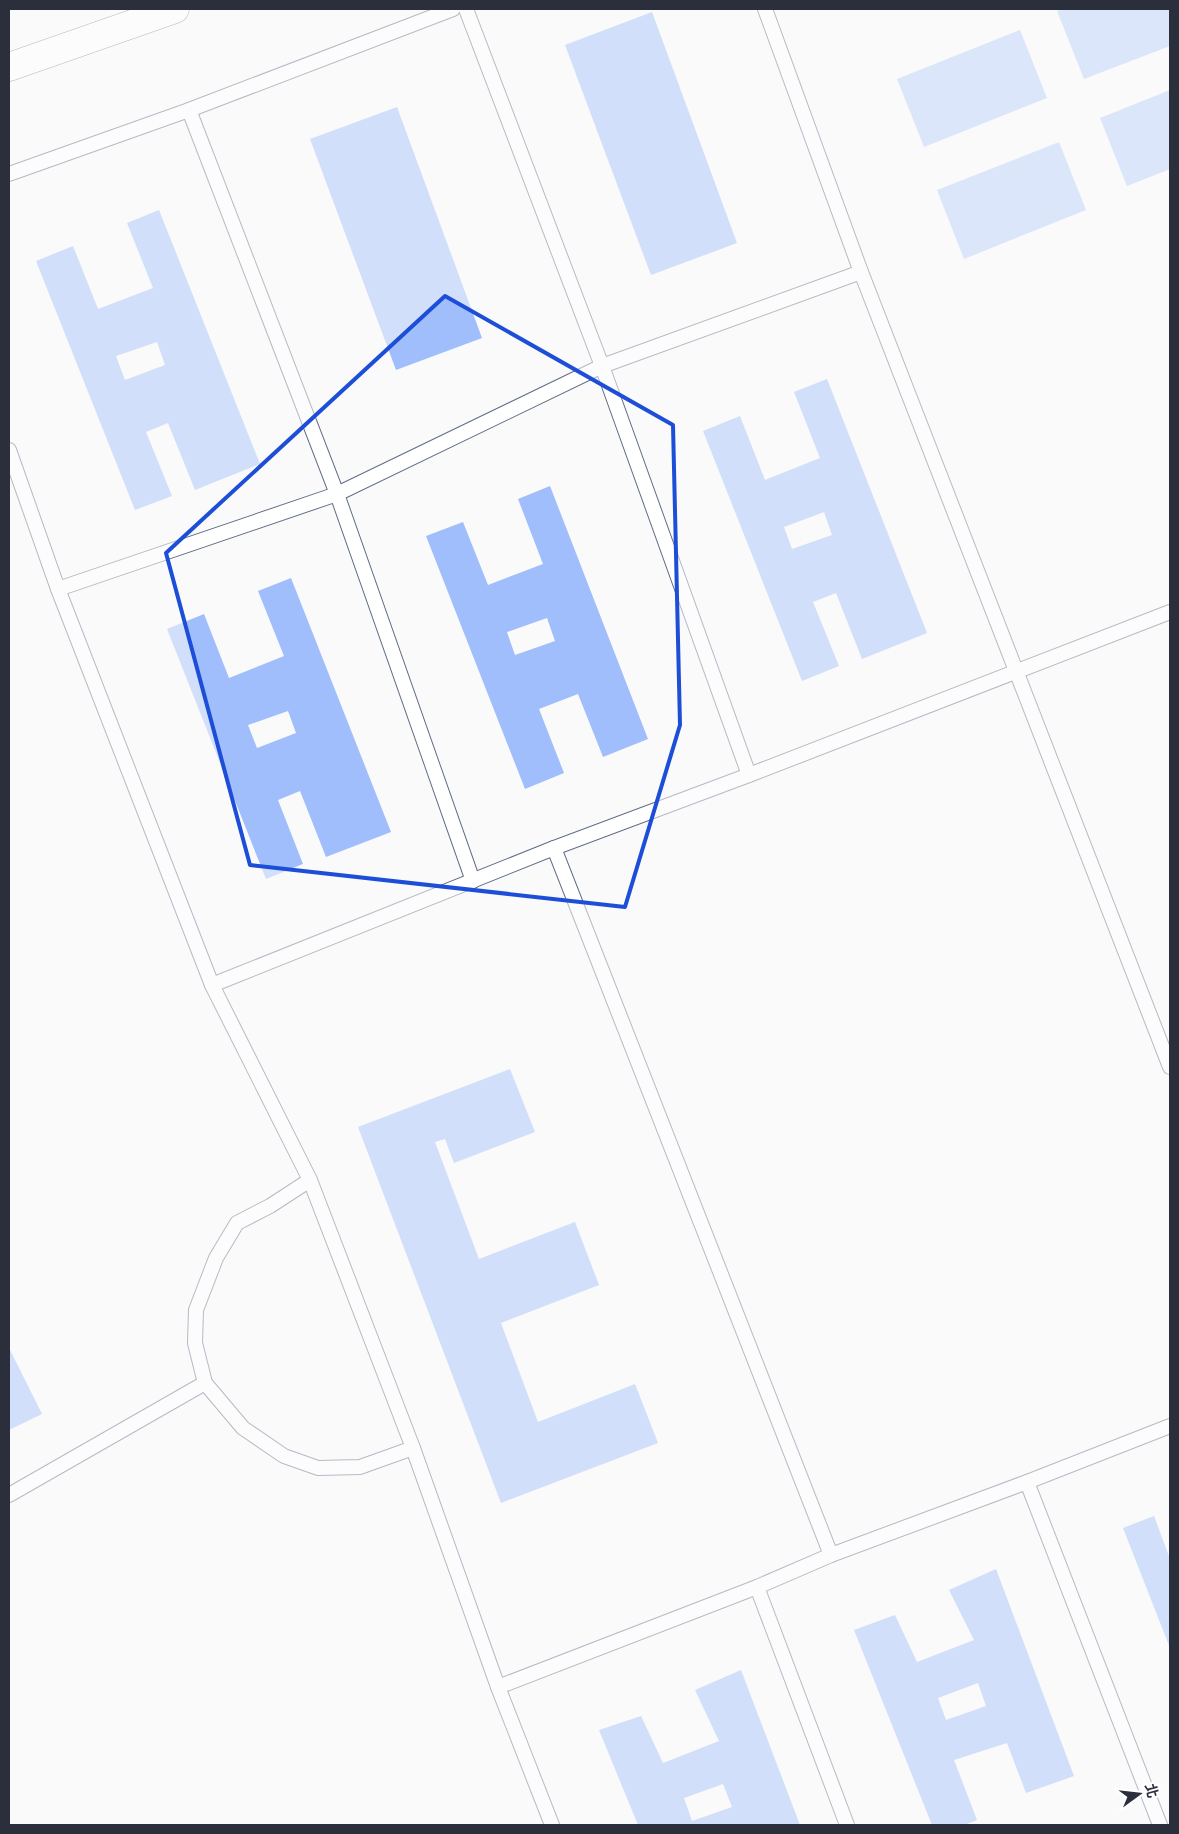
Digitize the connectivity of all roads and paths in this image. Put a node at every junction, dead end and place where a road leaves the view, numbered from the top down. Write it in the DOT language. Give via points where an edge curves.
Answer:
graph roads {
  1 [pos="175,9"];
  2 [pos="453,9"];
  3 [pos="466,9"];
  4 [pos="765,9"];
  5 [pos="9,67"];
  6 [pos="189,110"];
  7 [pos="9,174"];
  8 [pos="860,272"];
  9 [pos="602,366"];
  10 [pos="9,450"];
  11 [pos="337,494"];
  12 [pos="58,589"];
  13 [pos="1170,612"];
  14 [pos="1016,672"];
  15 [pos="748,775"];
  16 [pos="554,848"];
  17 [pos="473,880"];
  18 [pos="212,985"];
  19 [pos="1170,1067"];
  20 [pos="310,1180"];
  21 [pos="205,1383"];
  22 [pos="1170,1426"];
  23 [pos="413,1448"];
  24 [pos="1027,1482"];
  25 [pos="9,1495"];
  26 [pos="831,1554"];
  27 [pos="758,1588"];
  28 [pos="498,1687"];
  29 [pos="552,1825"];
  30 [pos="846,1825"];
  31 [pos="1160,1825"];
  1 -- 5 [label="street"];
  2 -- 6 [label="lane"];
  3 -- 9 [label="lane"];
  4 -- 8 [label="lane"];
  6 -- 7 [label="lane"];
  6 -- 11 [label="lane"];
  8 -- 9 [label="lane"];
  8 -- 14 [label="lane"];
  9 -- 11 [label="lane"];
  9 -- 15 [label="lane"];
  10 -- 12 [label="lane"];
  11 -- 12 [label="lane"];
  11 -- 17 [label="lane"];
  12 -- 18 [label="lane"];
  13 -- 14 [label="lane"];
  14 -- 15 [label="lane"];
  14 -- 19 [label="lane"];
  15 -- 16 [label="lane"];
  16 -- 17 [label="lane"];
  16 -- 26 [label="lane"];
  17 -- 18 [label="lane"];
  18 -- 20 [label="lane"];
  20 -- 21 [label="lane" via="237,1223 216,1258 196,1310 195,1343"];
  20 -- 23 [label="lane"];
  21 -- 23 [label="lane" via="243,1428 284,1456 318,1468 360,1467"];
  21 -- 25 [label="lane"];
  22 -- 24 [label="lane"];
  23 -- 28 [label="lane"];
  24 -- 26 [label="lane"];
  24 -- 31 [label="lane"];
  26 -- 27 [label="lane"];
  27 -- 28 [label="lane"];
  27 -- 30 [label="lane"];
  28 -- 29 [label="lane"];
}
